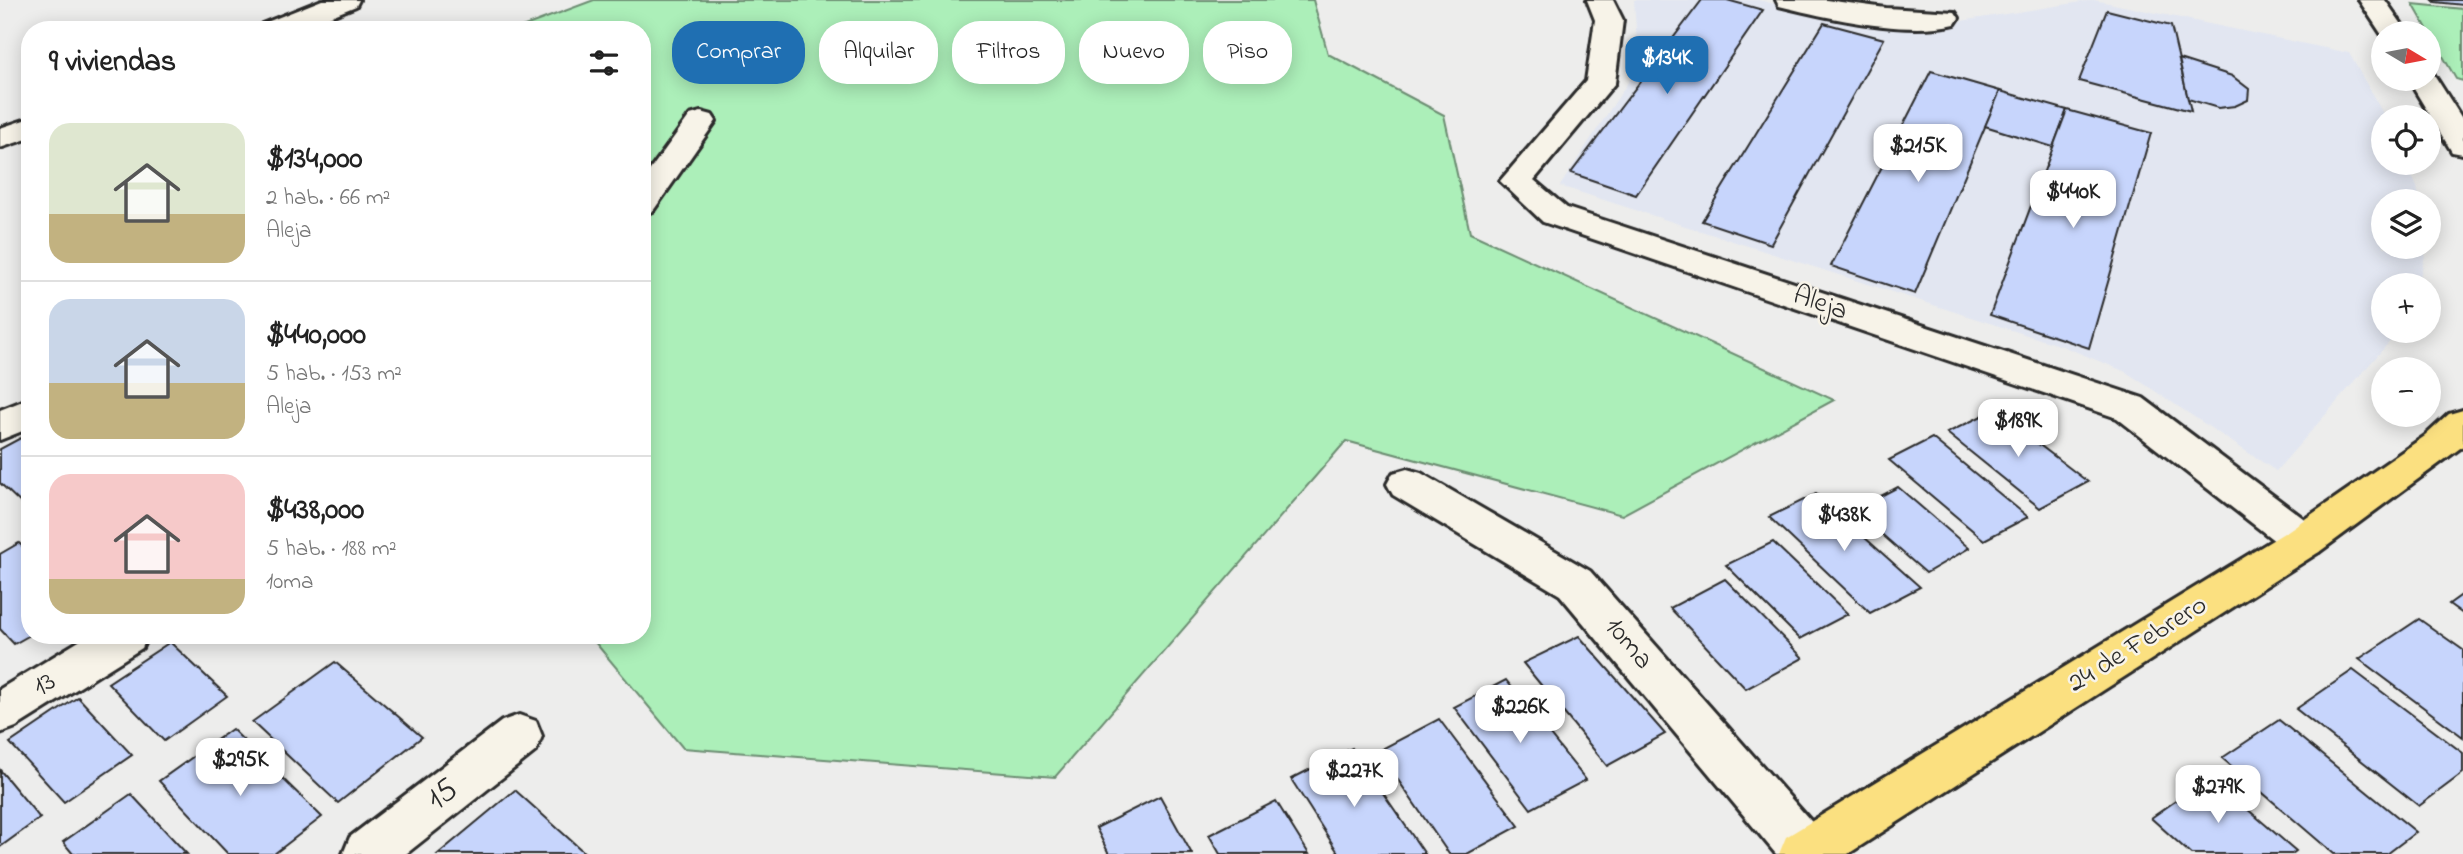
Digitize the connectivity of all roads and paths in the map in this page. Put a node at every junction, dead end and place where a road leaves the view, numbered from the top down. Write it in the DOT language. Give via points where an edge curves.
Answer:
graph roads {
  1 [pos="346,0"];
  2 [pos="1604,0"];
  3 [pos="1789,0"];
  4 [pos="2372,0"];
  5 [pos="1945,18"];
  6 [pos="294,21"];
  7 [pos="2386,21"];
  8 [pos="2441,84"];
  9 [pos="2430,91"];
  10 [pos="2463,96"];
  11 [pos="701,121"];
  12 [pos="21,131"];
  13 [pos="0,139"];
  14 [pos="2463,145"];
  15 [pos="651,191"];
  16 [pos="21,416"];
  17 [pos="2463,424"];
  18 [pos="0,426"];
  19 [pos="1407,484"];
  20 [pos="2304,541"];
  21 [pos="111,644"];
  22 [pos="0,713"];
  23 [pos="519,736"];
  24 [pos="368,854"];
  25 [pos="1805,854"];
  1 -- 6 [label="street"];
  2 -- 20 [label="street, Aleja" via="1609,20 1600,83 1516,181 1555,215 2130,408"];
  3 -- 5 [label="street" via="1886,18"];
  4 -- 7 [label="street"];
  8 -- 10 [label="street"];
  9 -- 14 [label="street"];
  11 -- 15 [label="street"];
  12 -- 13 [label="street"];
  16 -- 18 [label="street"];
  17 -- 20 [label="main road, 24 de Febrero"];
  19 -- 25 [label="street, 10ma" via="1575,583"];
  20 -- 25 [label="main road, 24 de Febrero"];
  21 -- 22 [label="street, 13"];
  23 -- 24 [label="street, 15"];
}
